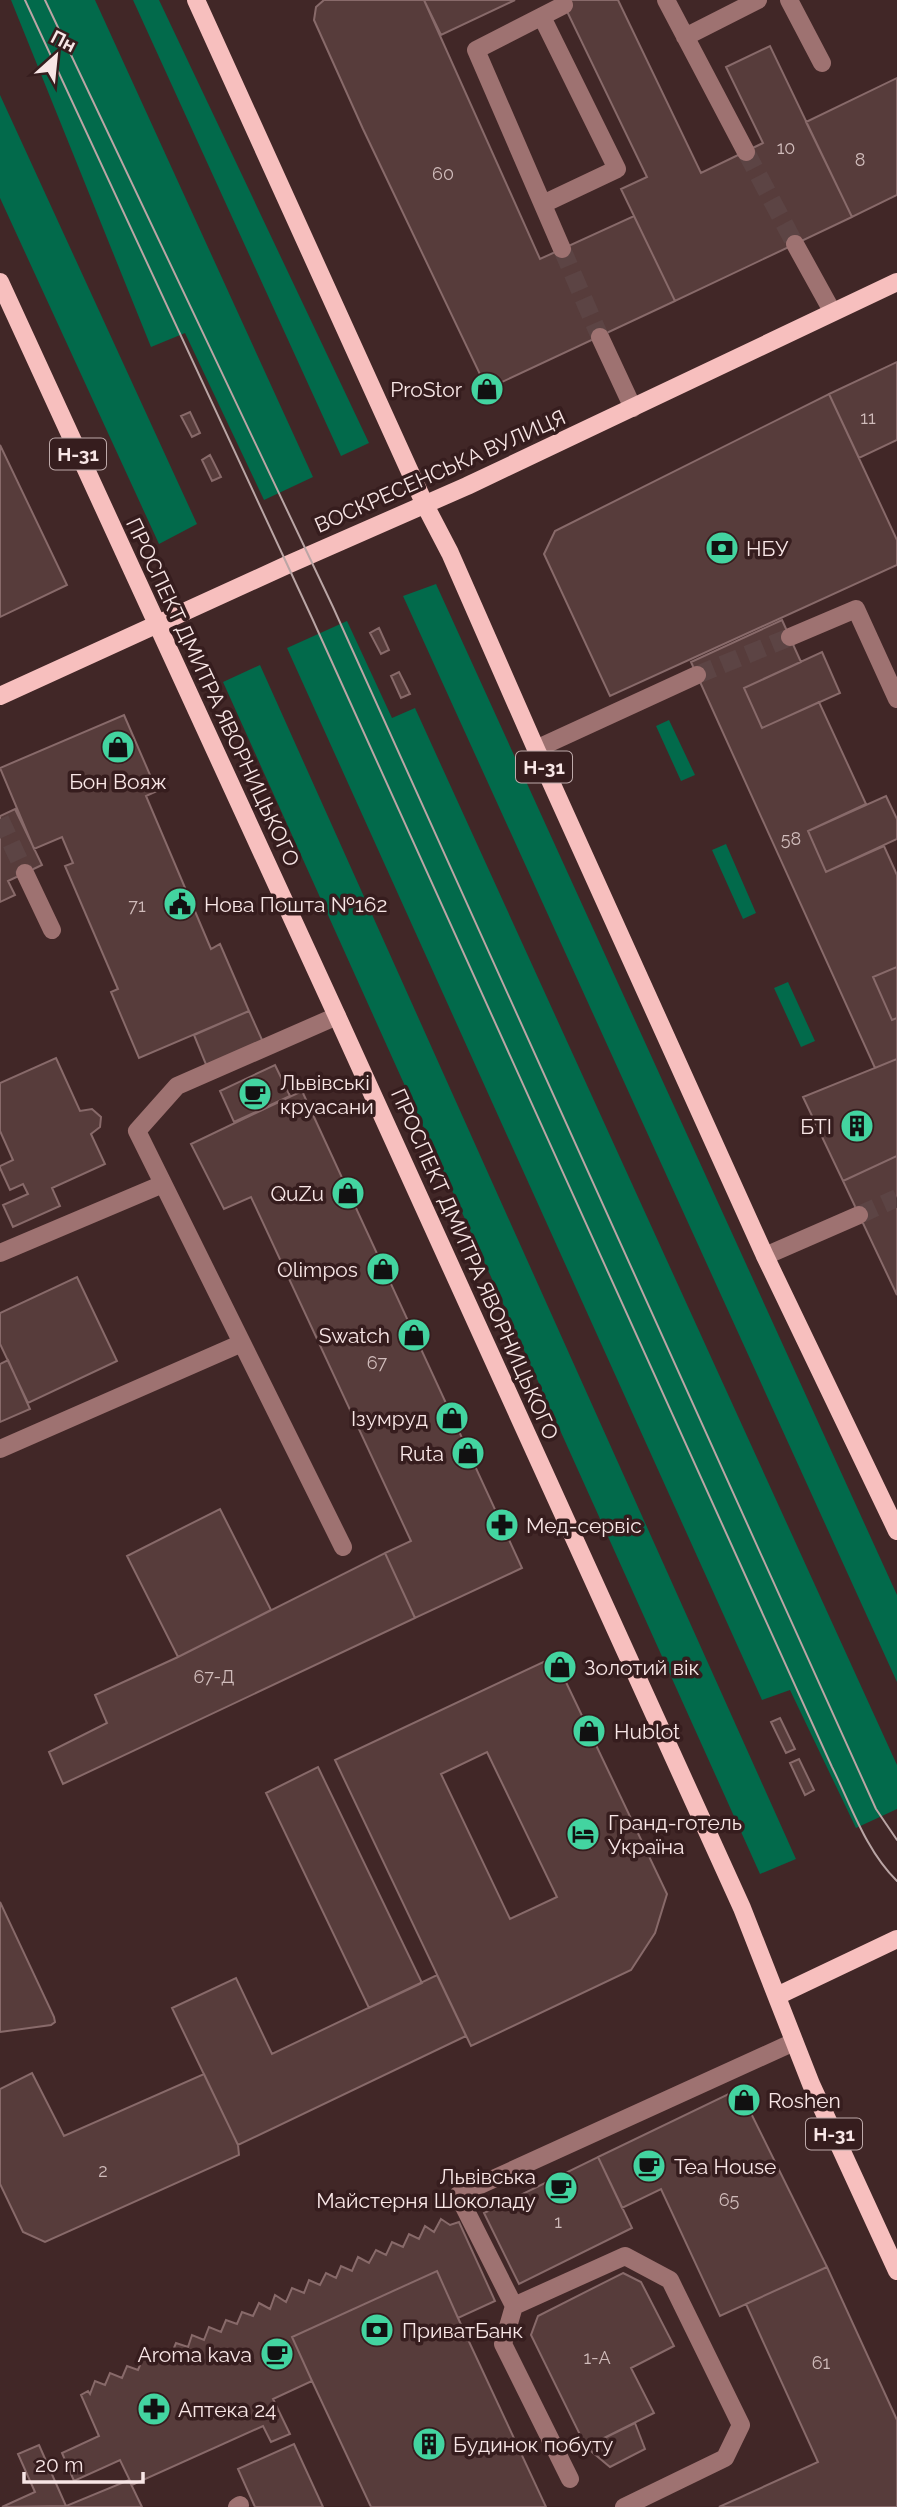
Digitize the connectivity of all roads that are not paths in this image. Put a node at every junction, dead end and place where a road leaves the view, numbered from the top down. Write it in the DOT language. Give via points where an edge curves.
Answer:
graph roads {
  1 [pos="196,0"];
  2 [pos="666,0"];
  3 [pos="758,0"];
  4 [pos="789,0"];
  5 [pos="564,5"];
  6 [pos="542,16"];
  7 [pos="685,37"];
  8 [pos="822,63"];
  9 [pos="746,152"];
  10 [pos="543,204"];
  11 [pos="795,244"];
  12 [pos="562,249"];
  13 [pos="0,282"];
  14 [pos="897,282"];
  15 [pos="832,311"];
  16 [pos="600,337"];
  17 [pos="633,408"];
  18 [pos="425,505"];
  19 [pos="157,625"];
  20 [pos="790,637"];
  21 [pos="696,675"];
  22 [pos="0,696"];
  23 [pos="897,699"];
  24 [pos="536,749"];
  25 [pos="25,873"];
  26 [pos="52,930"];
  27 [pos="337,1016"];
  28 [pos="163,1184"];
  29 [pos="859,1215"];
  30 [pos="0,1253"];
  31 [pos="765,1256"];
  32 [pos="242,1343"];
  33 [pos="0,1449"];
  34 [pos="897,1531"];
  35 [pos="343,1546"];
  36 [pos="897,1939"];
  37 [pos="777,1996"];
  38 [pos="794,2042"];
  39 [pos="897,2271"];
  40 [pos="513,2306"];
  41 [pos="569,2479"];
  42 [pos="624,2507"];
  1 -- 18 [label="main road, Н-31"];
  2 -- 7 [label="lane"];
  3 -- 7 [label="lane"];
  4 -- 8 [label="lane"];
  5 -- 6 [label="lane"];
  6 -- 10 [label="lane" via="475,51"];
  6 -- 10 [label="lane" via="617,169"];
  7 -- 9 [label="lane"];
  10 -- 12 [label="lane"];
  11 -- 15 [label="lane"];
  13 -- 19 [label="main road, ПРОСПЕКТ ДМИТРА ЯВОРНИЦЬКОГО / Н-31"];
  14 -- 15 [label="main road, ВОСКРЕСЕНСЬКА ВУЛИЦЯ"];
  15 -- 17 [label="main road, ВОСКРЕСЕНСЬКА ВУЛИЦЯ"];
  16 -- 17 [label="lane"];
  17 -- 18 [label="main road, ВОСКРЕСЕНСЬКА ВУЛИЦЯ"];
  18 -- 19 [label="main road, ВОСКРЕСЕНСЬКА ВУЛИЦЯ"];
  18 -- 24 [label="main road, Н-31"];
  19 -- 22 [label="main road, ВОСКРЕСЕНСЬКА ВУЛИЦЯ"];
  19 -- 27 [label="main road, ПРОСПЕКТ ДМИТРА ЯВОРНИЦЬКОГО / Н-31"];
  20 -- 23 [label="lane" via="856,609"];
  21 -- 24 [label="lane"];
  24 -- 31 [label="main road, Н-31"];
  25 -- 26 [label="lane"];
  27 -- 28 [label="lane" via="177,1086 137,1131"];
  27 -- 37 [label="main road, ПРОСПЕКТ ДМИТРА ЯВОРНИЦЬКОГО / Н-31" via="742,1908"];
  28 -- 30 [label="lane"];
  28 -- 32 [label="lane"];
  29 -- 31 [label="lane"];
  31 -- 34 [label="main road, Н-31"];
  32 -- 33 [label="lane"];
  32 -- 35 [label="lane"];
  36 -- 37 [label="main road"];
  37 -- 38 [label="main road, ПРОСПЕКТ ДМИТРА ЯВОРНИЦЬКОГО / Н-31"];
  38 -- 39 [label="main road, ПРОСПЕКТ ДМИТРА ЯВОРНИЦЬКОГО / Н-31"];
  38 -- 40 [label="lane" via="458,2195"];
  40 -- 41 [label="lane" via="503,2344"];
  40 -- 42 [label="lane" via="625,2256 670,2280 741,2425 725,2458"];
}
